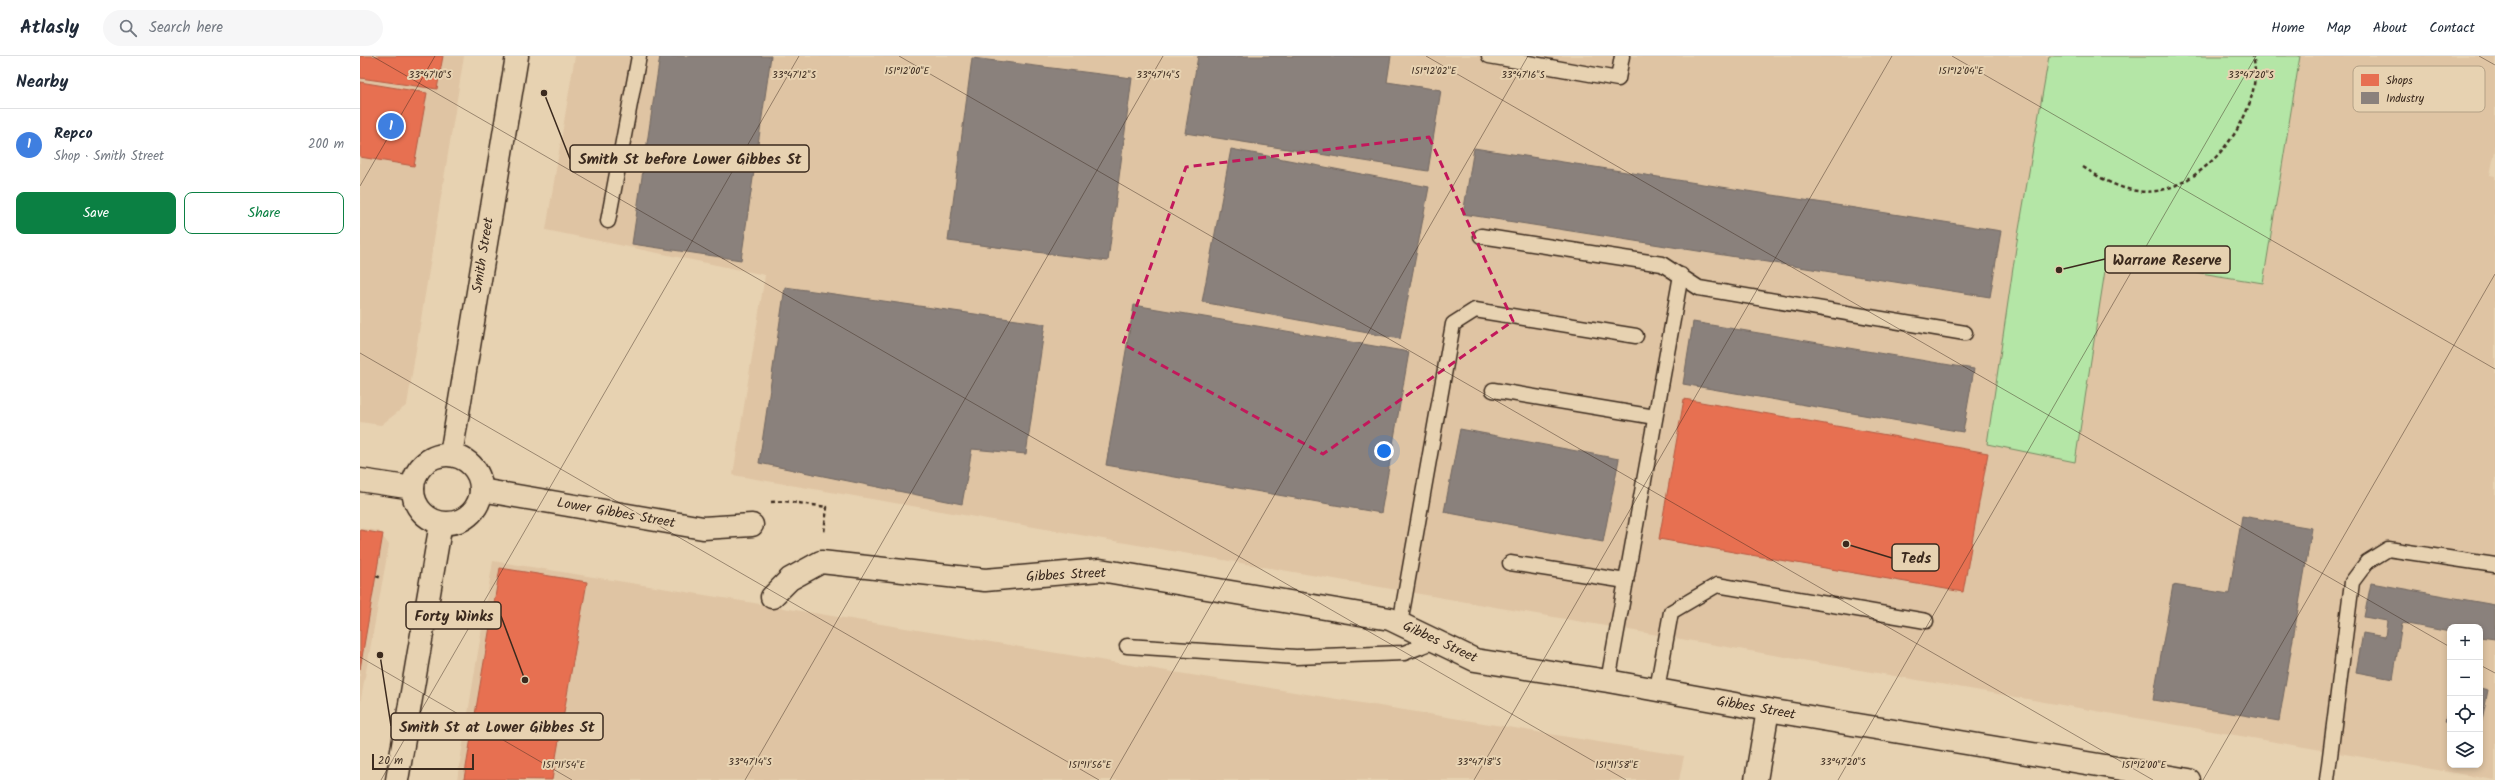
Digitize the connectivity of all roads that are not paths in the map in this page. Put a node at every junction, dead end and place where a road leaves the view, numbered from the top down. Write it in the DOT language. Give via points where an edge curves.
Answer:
graph roads {
  1 [pos="517,56"];
  2 [pos="639,56"];
  3 [pos="1489,56"];
  4 [pos="1622,56"];
  5 [pos="608,221"];
  6 [pos="1481,236"];
  7 [pos="1681,275"];
  8 [pos="1965,333"];
  9 [pos="1636,336"];
  10 [pos="1493,390"];
  11 [pos="1655,417"];
  12 [pos="451,455"];
  13 [pos="360,480"];
  14 [pos="413,488"];
  15 [pos="481,490"];
  16 [pos="441,523"];
  17 [pos="752,525"];
  18 [pos="1510,563"];
  19 [pos="2495,565"];
  20 [pos="1626,581"];
  21 [pos="772,597"];
  22 [pos="1926,621"];
  23 [pos="1400,624"];
  24 [pos="1436,641"];
  25 [pos="1127,646"];
  26 [pos="1608,681"];
  27 [pos="1656,690"];
  28 [pos="1768,710"];
  29 [pos="397,780"];
  30 [pos="1756,780"];
  31 [pos="2189,780"];
  32 [pos="2327,780"];
  1 -- 12 [label="street, Smith Street"];
  2 -- 5 [label="lane"];
  3 -- 4 [label="lane" via="1618,78"];
  6 -- 7 [label="lane" via="1662,264"];
  7 -- 8 [label="lane" via="1699,288"];
  7 -- 11 [label="lane"];
  9 -- 23 [label="lane" via="1474,310 1453,324"];
  10 -- 11 [label="lane"];
  11 -- 20 [label="lane"];
  12 -- 14 [label="street" via="437,456 427,461 420,468"];
  12 -- 15 [label="street" via="467,461 475,468"];
  13 -- 14 [label="street"];
  14 -- 16 [label="street" via="414,498 424,514"];
  15 -- 16 [label="street" via="479,501 464,519 453,523"];
  15 -- 17 [label="street, Lower Gibbes Street" via="703,528"];
  16 -- 29 [label="street"];
  18 -- 20 [label="lane"];
  19 -- 32 [label="lane" via="2388,549 2367,562 2352,582"];
  20 -- 26 [label="lane"];
  21 -- 23 [label="street, Gibbes Street" via="790,579 820,562 985,580 1100,570 1390,619"];
  22 -- 27 [label="lane" via="1717,585 1671,612"];
  23 -- 24 [label="street, Gibbes Street"];
  24 -- 25 [label="lane" via="1404,653 1296,657"];
  24 -- 26 [label="street, Gibbes Street" via="1475,660"];
  26 -- 27 [label="street, Gibbes Street"];
  27 -- 28 [label="street, Gibbes Street"];
  28 -- 30 [label="street"];
  28 -- 31 [label="street, Gibbes Street"];
}
